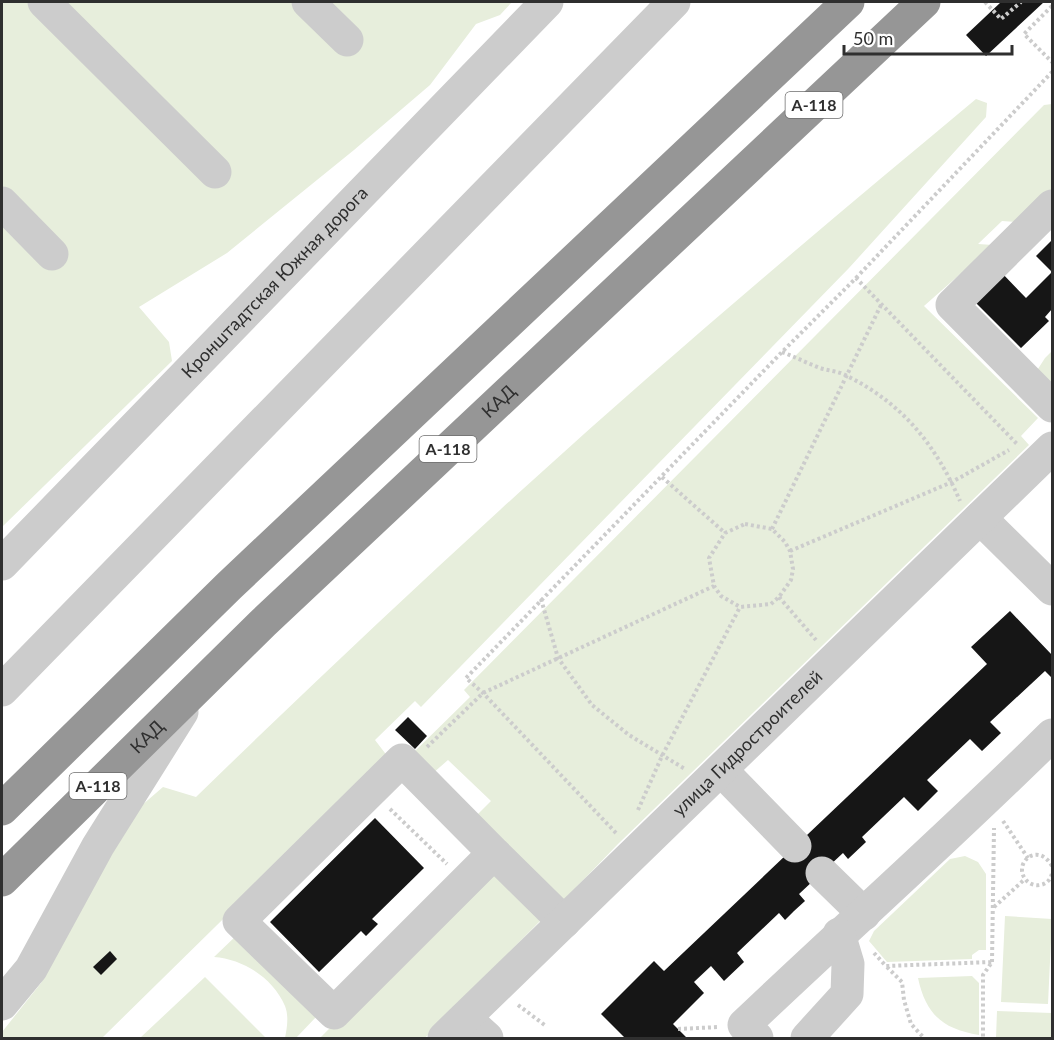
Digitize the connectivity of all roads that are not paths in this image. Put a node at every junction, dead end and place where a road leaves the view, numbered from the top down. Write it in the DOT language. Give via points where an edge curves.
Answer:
graph roads {
  1 [pos="44,2"];
  2 [pos="308,2"];
  3 [pos="547,2"];
  4 [pos="674,2"];
  5 [pos="848,2"];
  6 [pos="924,2"];
  7 [pos="347,40"];
  8 [pos="215,172"];
  9 [pos="2,204"];
  10 [pos="1053,206"];
  11 [pos="52,254"];
  12 [pos="1053,406"];
  13 [pos="1053,448"];
  14 [pos="970,510"];
  15 [pos="2,564"];
  16 [pos="1053,588"];
  17 [pos="2,690"];
  18 [pos="194,693"];
  19 [pos="1053,735"];
  20 [pos="721,770"];
  21 [pos="2,809"];
  22 [pos="795,846"];
  23 [pos="494,853"];
  24 [pos="822,873"];
  25 [pos="2,880"];
  26 [pos="564,922"];
  27 [pos="851,925"];
  28 [pos="2,1004"];
  29 [pos="465,1032"];
  30 [pos="751,1032"];
  31 [pos="807,1038"];
  1 -- 8 [label="street"];
  2 -- 7 [label="street"];
  3 -- 15 [label="street, Кронштадтская Южная дорога"];
  4 -- 17 [label="street"];
  5 -- 21 [label="highway, А-118" via="229,586"];
  6 -- 18 [label="highway, КАД / А-118" via="263,623"];
  9 -- 11 [label="street"];
  10 -- 12 [label="street" via="952,305"];
  13 -- 14 [label="street, улица Гидростроителей"];
  14 -- 16 [label="street"];
  14 -- 20 [label="street, улица Гидростроителей"];
  18 -- 25 [label="highway, КАД / А-118"];
  18 -- 28 [label="street" via="98,846 31,969"];
  19 -- 27 [label="street" via="990,805"];
  20 -- 22 [label="street"];
  20 -- 26 [label="street, улица Гидростроителей"];
  23 -- 23 [label="street" via="334,1013 239,921 402,760"];
  23 -- 26 [label="street"];
  24 -- 27 [label="street"];
  26 -- 29 [label="street, улица Гидростроителей"];
  27 -- 30 [label="street"];
  27 -- 31 [label="street" via="847,994"];
}
